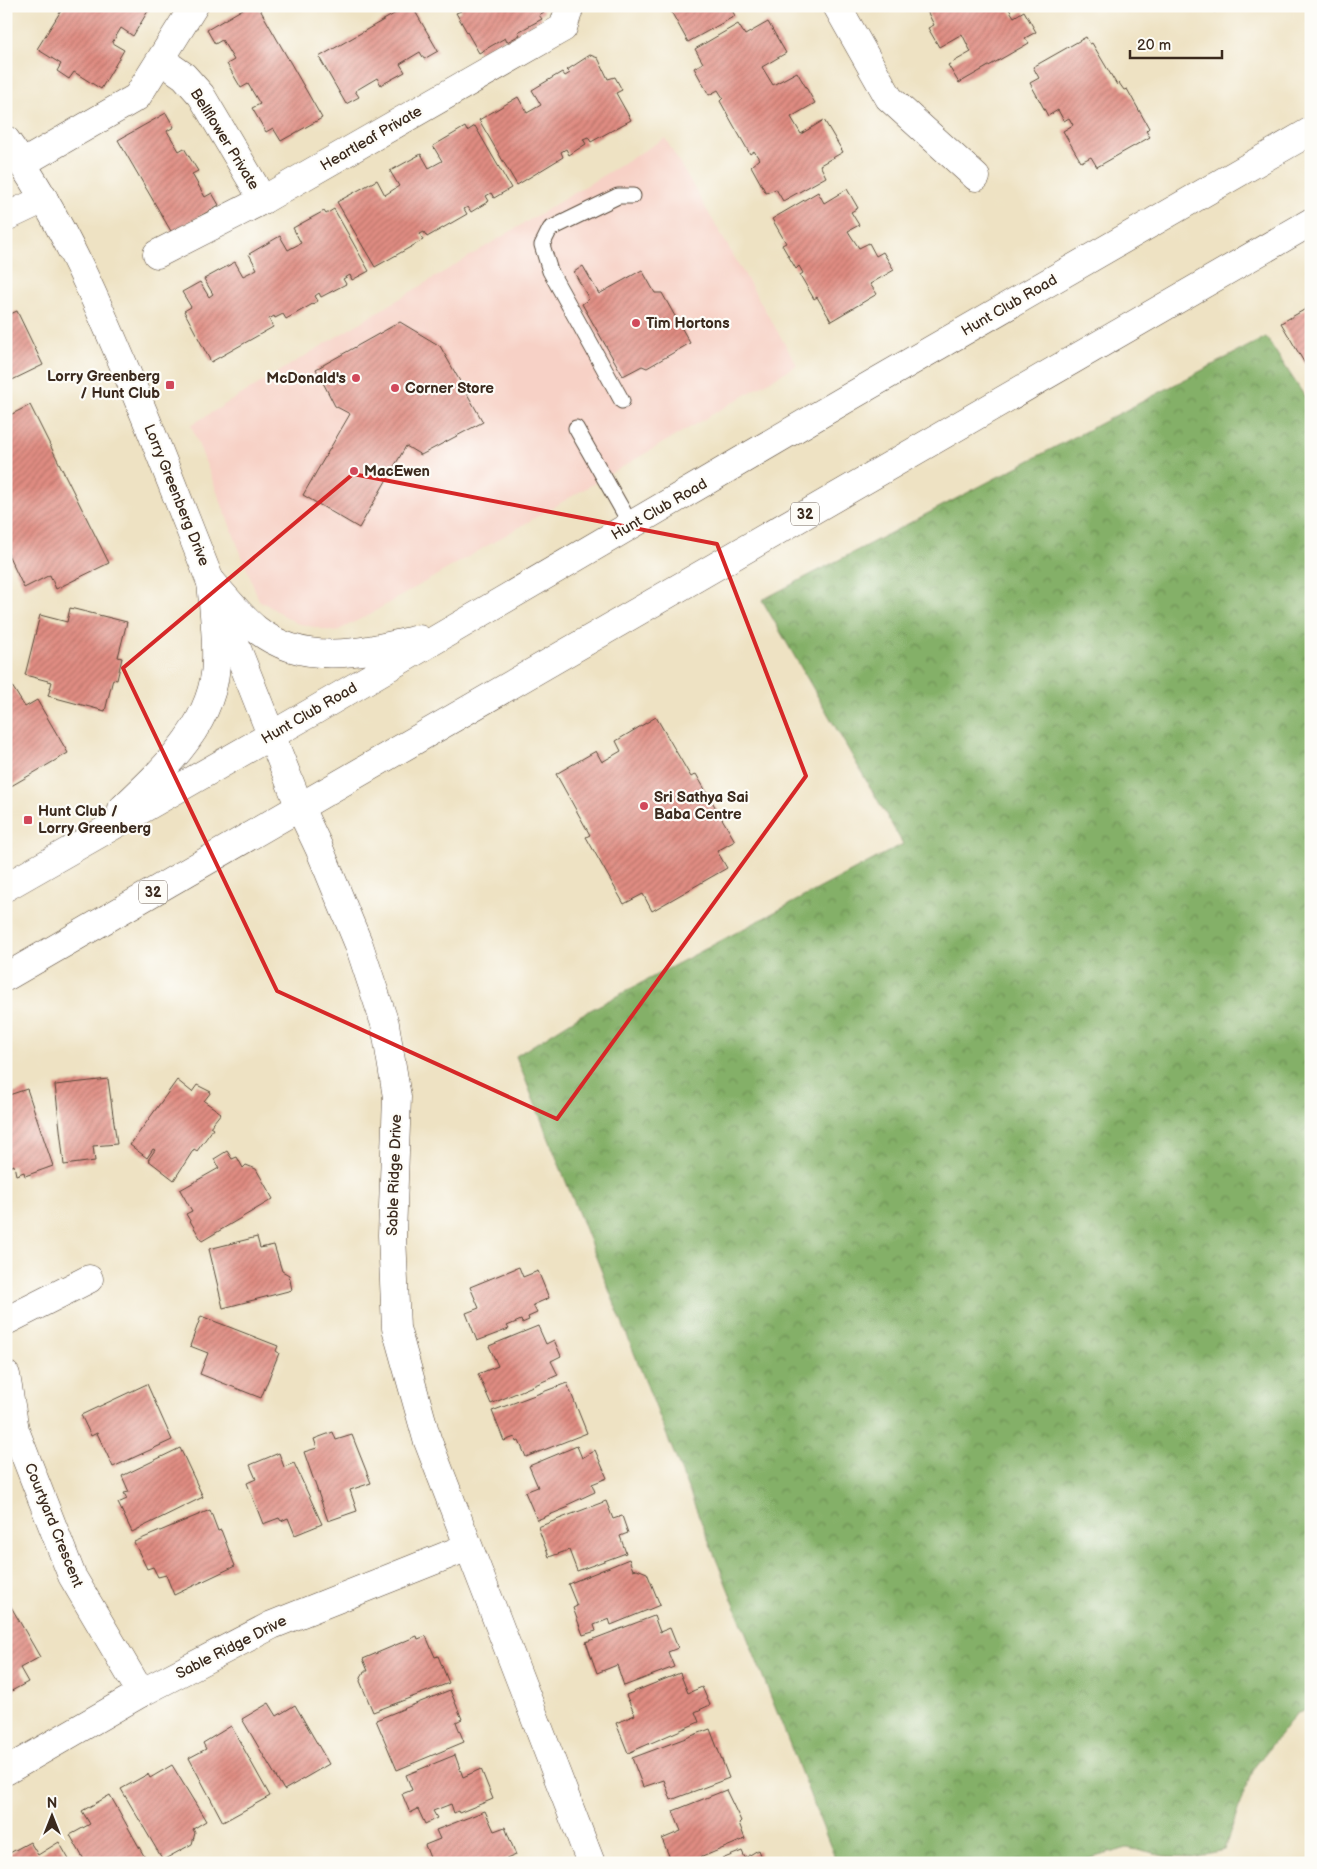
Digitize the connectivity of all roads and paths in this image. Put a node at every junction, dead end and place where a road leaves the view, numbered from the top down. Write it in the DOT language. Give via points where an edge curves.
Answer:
graph roads {
  1 [pos="194,6"];
  2 [pos="837,6"];
  3 [pos="569,7"];
  4 [pos="161,60"];
  5 [pos="1311,131"];
  6 [pos="6,140"];
  7 [pos="23,163"];
  8 [pos="976,176"];
  9 [pos="634,196"];
  10 [pos="44,199"];
  11 [pos="263,200"];
  12 [pos="6,217"];
  13 [pos="1311,222"];
  14 [pos="158,254"];
  15 [pos="622,401"];
  16 [pos="576,428"];
  17 [pos="631,525"];
  18 [pos="211,581"];
  19 [pos="448,632"];
  20 [pos="271,735"];
  21 [pos="300,808"];
  22 [pos="96,834"];
  23 [pos="6,886"];
  24 [pos="6,977"];
  25 [pos="89,1279"];
  26 [pos="6,1320"];
  27 [pos="6,1375"];
  28 [pos="468,1548"];
  29 [pos="141,1693"];
  30 [pos="6,1771"];
  31 [pos="591,1863"];
  1 -- 4 [label="street"];
  2 -- 8 [label="street" via="889,98"];
  3 -- 11 [label="street, Heartleaf Private" via="563,28"];
  4 -- 7 [label="street" via="138,97"];
  4 -- 11 [label="street, Bellflower Private" via="184,76 201,95"];
  5 -- 17 [label="street, Hunt Club Road"];
  6 -- 7 [label="street, Lorry Greenberg Drive"];
  7 -- 10 [label="street, Lorry Greenberg Drive"];
  9 -- 15 [label="lane" via="618,196 550,229 542,245 550,271"];
  10 -- 12 [label="street"];
  10 -- 18 [label="street, Lorry Greenberg Drive" via="96,297"];
  11 -- 14 [label="street, Heartleaf Private"];
  13 -- 21 [label="street, 32"];
  16 -- 17 [label="lane"];
  17 -- 19 [label="street, Hunt Club Road"];
  18 -- 19 [label="street" via="258,630 274,641 310,652 360,653"];
  18 -- 20 [label="street, Lorry Greenberg Drive"];
  18 -- 22 [label="street" via="216,661 214,683 202,718 141,791"];
  19 -- 20 [label="street, Hunt Club Road"];
  20 -- 21 [label="street, Lorry Greenberg Drive"];
  20 -- 22 [label="street, Hunt Club Road"];
  21 -- 24 [label="street, 32"];
  21 -- 28 [label="street, Sable Ridge Drive" via="359,945 385,1024 397,1097 392,1235 396,1328 427,1439"];
  22 -- 23 [label="street, Hunt Club Road"];
  25 -- 26 [label="street"];
  27 -- 29 [label="street, Courtyard Crescent" via="15,1430 72,1576"];
  28 -- 29 [label="street, Sable Ridge Drive" via="272,1624"];
  28 -- 31 [label="street, Sable Ridge Drive"];
  29 -- 30 [label="street, Sable Ridge Drive"];
}
